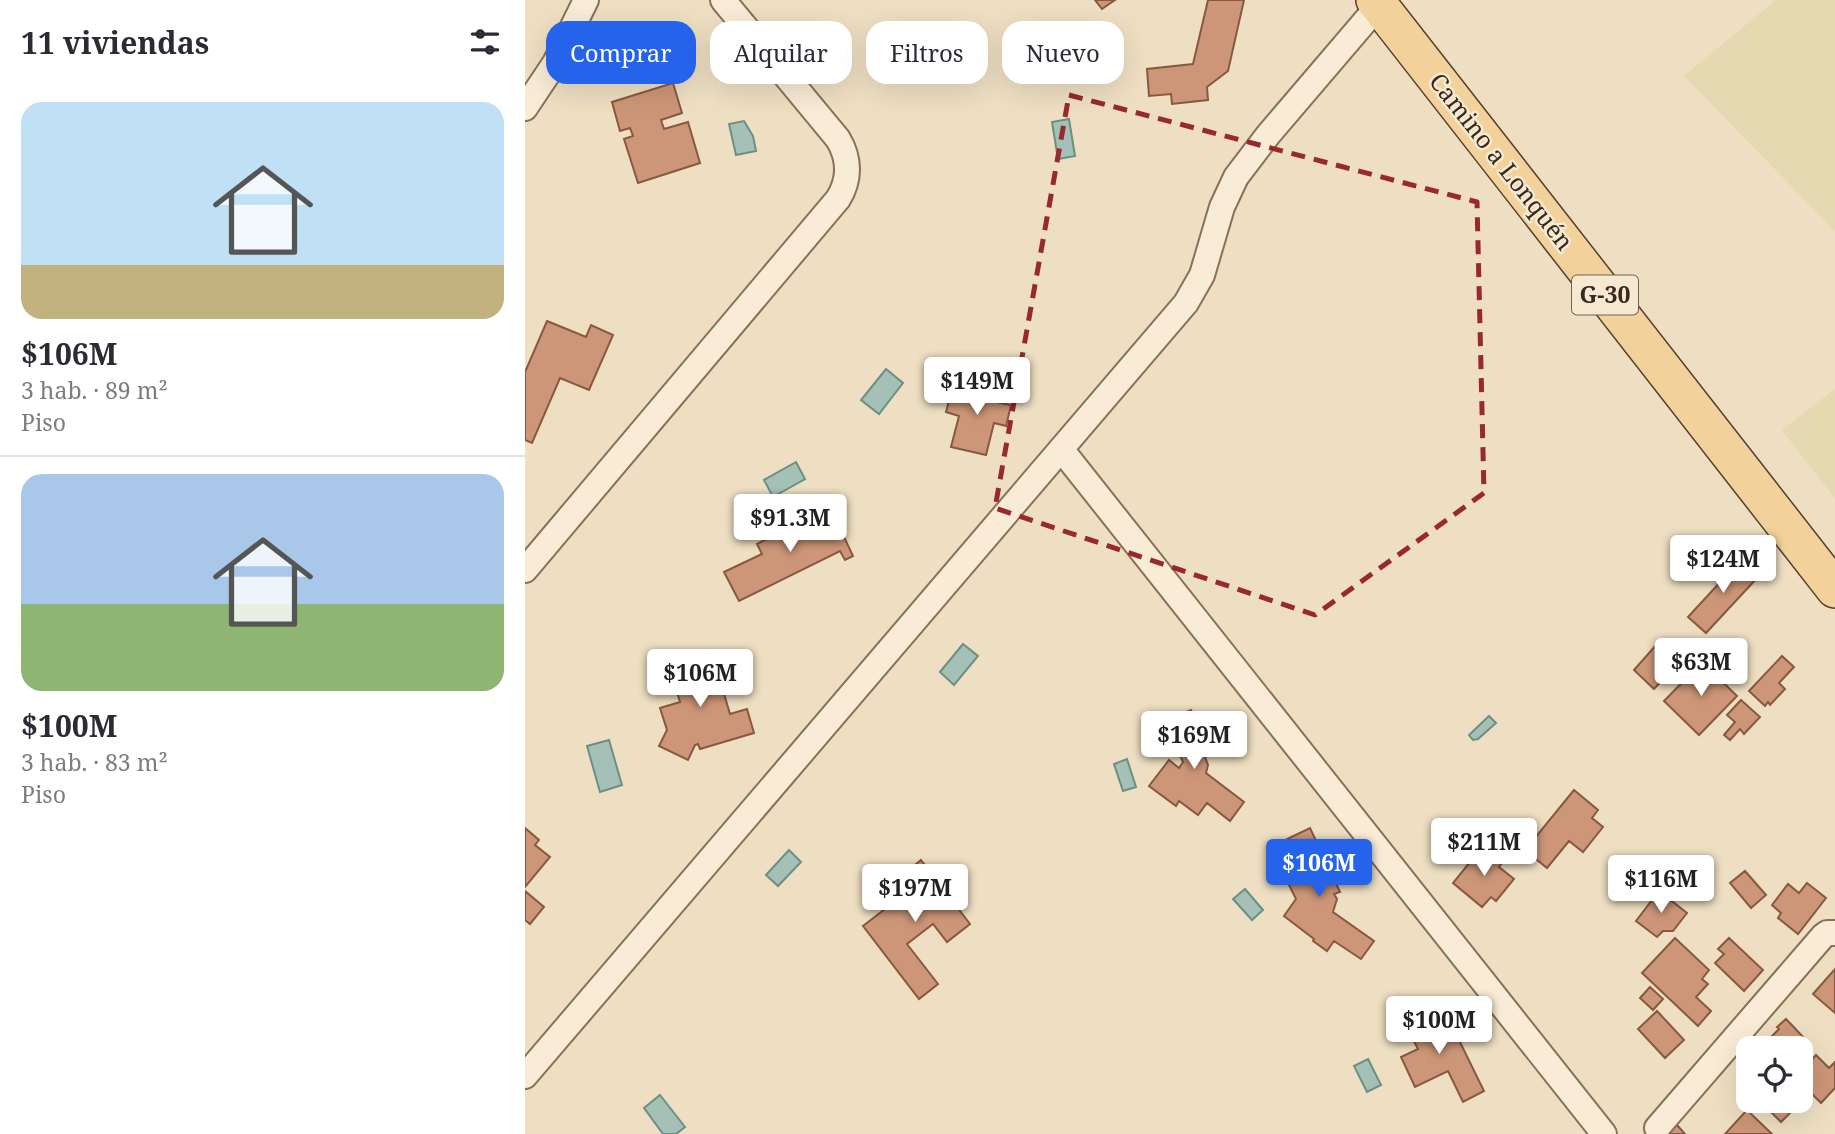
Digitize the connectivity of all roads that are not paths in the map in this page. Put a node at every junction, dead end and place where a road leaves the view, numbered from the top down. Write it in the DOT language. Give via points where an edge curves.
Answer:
graph roads {
  1 [pos="586,0"];
  2 [pos="723,0"];
  3 [pos="1377,3"];
  4 [pos="525,108"];
  5 [pos="1061,449"];
  6 [pos="525,570"];
  7 [pos="1835,589"];
  8 [pos="1835,933"];
  9 [pos="525,1076"];
  10 [pos="1657,1128"];
  11 [pos="1604,1134"];
  1 -- 4 [label="street" via="555,63"];
  2 -- 6 [label="street" via="838,139 846,155 846,183 838,199"];
  3 -- 5 [label="street" via="1236,177 1202,275 1186,303"];
  3 -- 7 [label="main road, Camino a Lonquén / G-30"];
  5 -- 9 [label="street"];
  5 -- 11 [label="street"];
  8 -- 10 [label="street" via="1823,936"];
}
